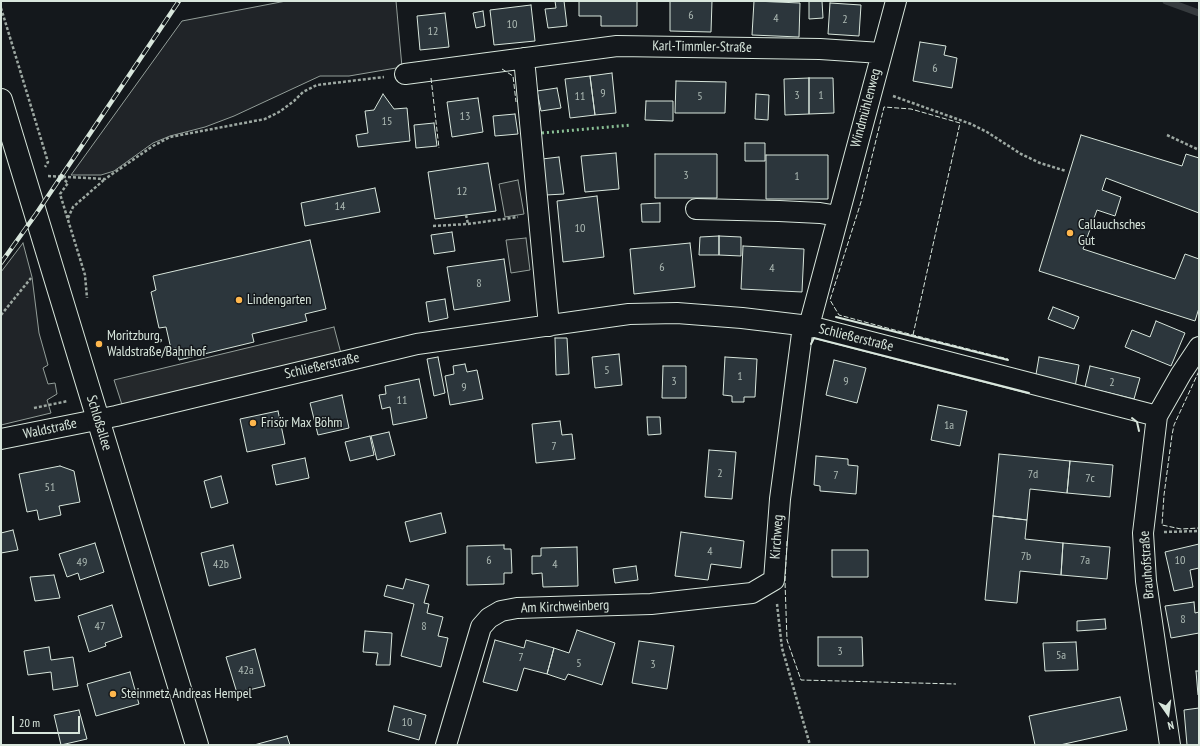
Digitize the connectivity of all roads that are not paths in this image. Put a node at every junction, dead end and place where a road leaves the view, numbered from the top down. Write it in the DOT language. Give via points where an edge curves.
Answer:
graph roads {
  1 [pos="896,1"];
  2 [pos="881,53"];
  3 [pos="524,58"];
  4 [pos="405,74"];
  5 [pos="1,100"];
  6 [pos="696,208"];
  7 [pos="838,216"];
  8 [pos="549,326"];
  9 [pos="806,326"];
  10 [pos="1199,347"];
  11 [pos="1157,416"];
  12 [pos="98,419"];
  13 [pos="1,440"];
  14 [pos="774,580"];
  15 [pos="197,745"];
  16 [pos="446,745"];
  17 [pos="1170,745"];
  1 -- 2 [label="street, Windmühlenweg"];
  2 -- 3 [label="street, Karl-Timmler-Straße" via="813,49 618,46"];
  2 -- 7 [label="street, Windmühlenweg"];
  3 -- 4 [label="street, Karl-Timmler-Straße"];
  3 -- 8 [label="street"];
  5 -- 12 [label="main road, Schloßallee" via="32,176 50,260"];
  6 -- 7 [label="street" via="779,210"];
  7 -- 9 [label="street, Windmühlenweg"];
  8 -- 9 [label="street, Schließerstraße" via="629,314 677,313"];
  8 -- 12 [label="street, Schließerstraße" via="417,344"];
  9 -- 11 [label="street, Schließerstraße"];
  9 -- 14 [label="street, Kirchweg" via="780,498"];
  10 -- 11 [label="street, Brauhofstraße" via="1180,374"];
  11 -- 17 [label="street, Brauhofstraße" via="1143,533 1146,581"];
  12 -- 13 [label="street, Waldstraße"];
  12 -- 15 [label="main road, Schloßallee"];
  14 -- 16 [label="street, Am Kirchweinberg" via="752,593 651,604 517,608 489,618 481,627"];
}
